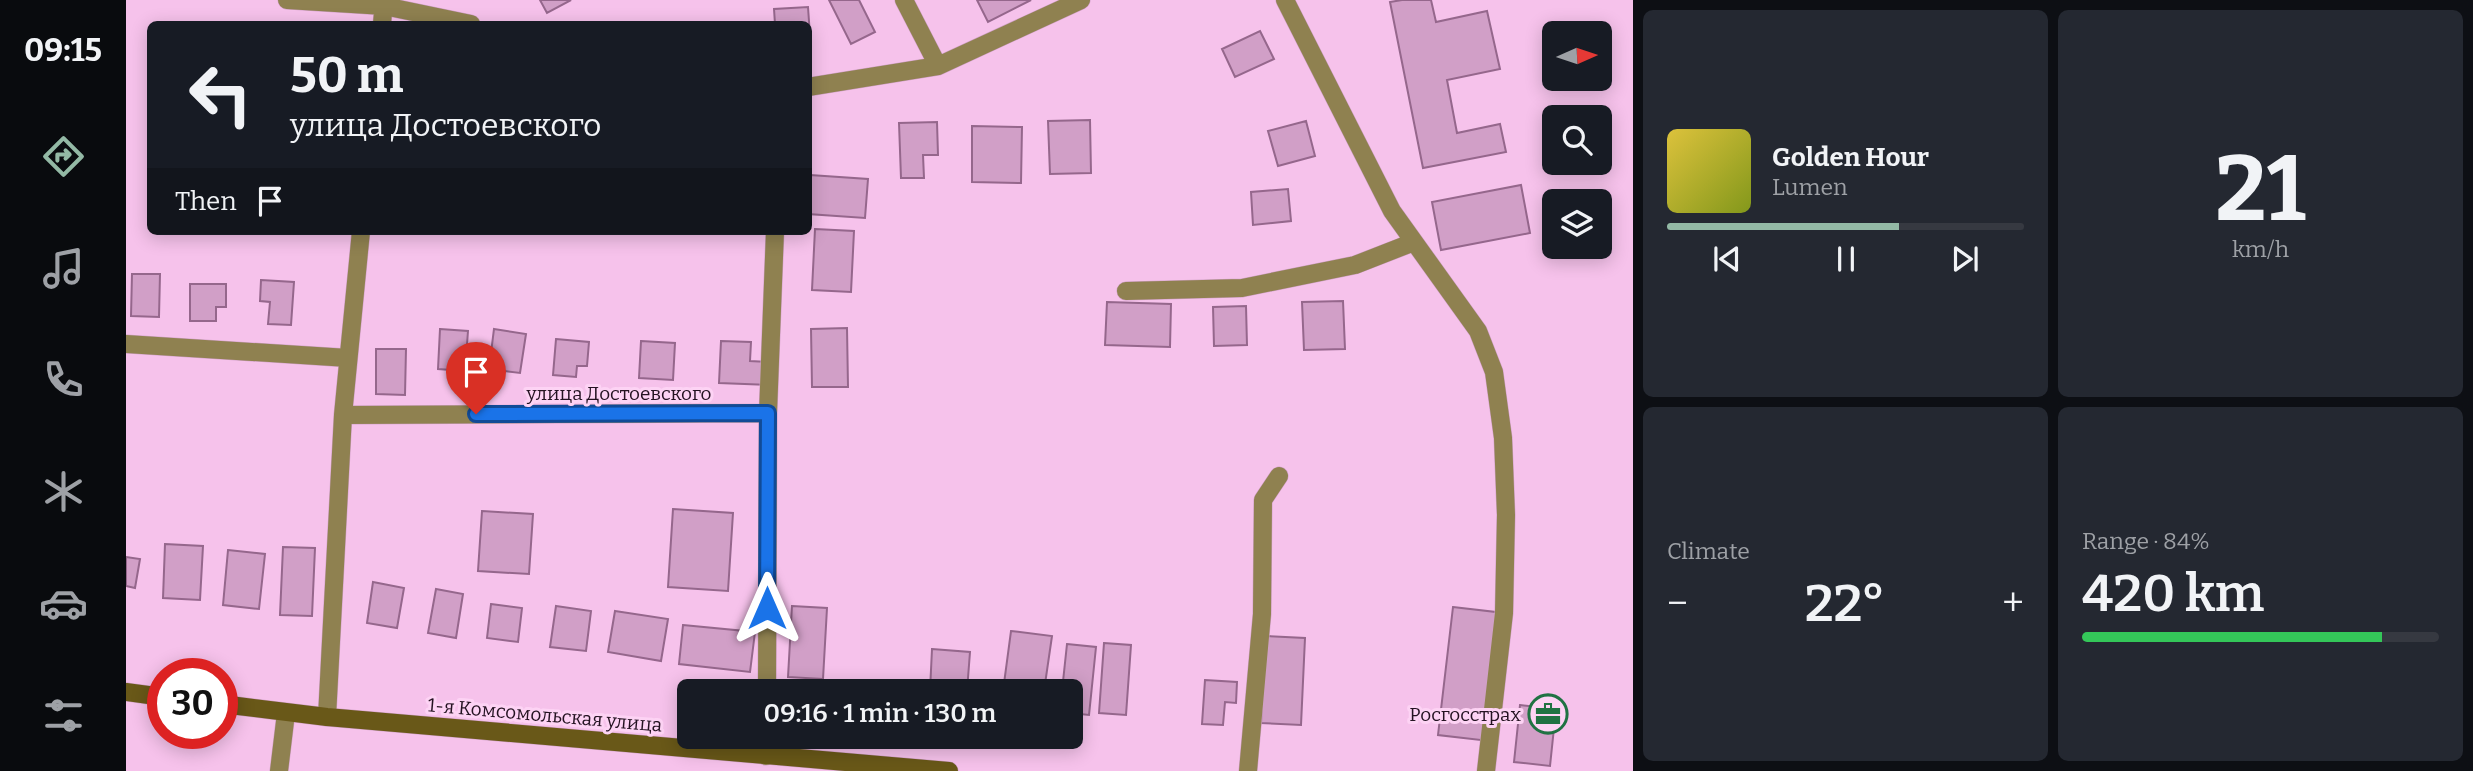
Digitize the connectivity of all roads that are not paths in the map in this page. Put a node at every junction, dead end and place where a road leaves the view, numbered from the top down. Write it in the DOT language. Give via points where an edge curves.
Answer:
graph roads {
  1 [pos="287,0"];
  2 [pos="904,0"];
  3 [pos="1081,0"];
  4 [pos="1284,0"];
  5 [pos="384,3"];
  6 [pos="382,21"];
  7 [pos="459,21"];
  8 [pos="939,66"];
  9 [pos="812,86"];
  10 [pos="361,235"];
  11 [pos="775,235"];
  12 [pos="1414,242"];
  13 [pos="1126,291"];
  14 [pos="126,344"];
  15 [pos="348,358"];
  16 [pos="768,413"];
  17 [pos="343,415"];
  18 [pos="1279,476"];
  19 [pos="766,679"];
  20 [pos="126,692"];
  21 [pos="147,694"];
  22 [pos="238,706"];
  23 [pos="286,713"];
  24 [pos="327,717"];
  25 [pos="766,749"];
  26 [pos="766,755"];
  27 [pos="279,771"];
  28 [pos="949,771"];
  29 [pos="1248,771"];
  30 [pos="1486,771"];
  1 -- 5 [label="street"];
  2 -- 8 [label="street"];
  3 -- 8 [label="street"];
  4 -- 12 [label="street" via="1392,211"];
  5 -- 6 [label="street"];
  5 -- 7 [label="street"];
  8 -- 9 [label="street"];
  10 -- 15 [label="street"];
  11 -- 16 [label="street"];
  12 -- 13 [label="street" via="1356,265 1242,288"];
  12 -- 30 [label="street" via="1478,331 1494,372 1502,424 1504,613"];
  14 -- 15 [label="street"];
  15 -- 17 [label="street"];
  16 -- 17 [label="street, улица Достоевского"];
  16 -- 19 [label="street"];
  17 -- 24 [label="street"];
  18 -- 29 [label="street" via="1263,500 1262,614"];
  20 -- 21 [label="main road"];
  22 -- 23 [label="main road, 1-я Комсомольская улица"];
  23 -- 24 [label="main road, 1-я Комсомольская улица"];
  23 -- 27 [label="street"];
  24 -- 26 [label="main road, 1-я Комсомольская улица"];
  25 -- 26 [label="street"];
  26 -- 28 [label="main road, 1-я Комсомольская улица"];
}
